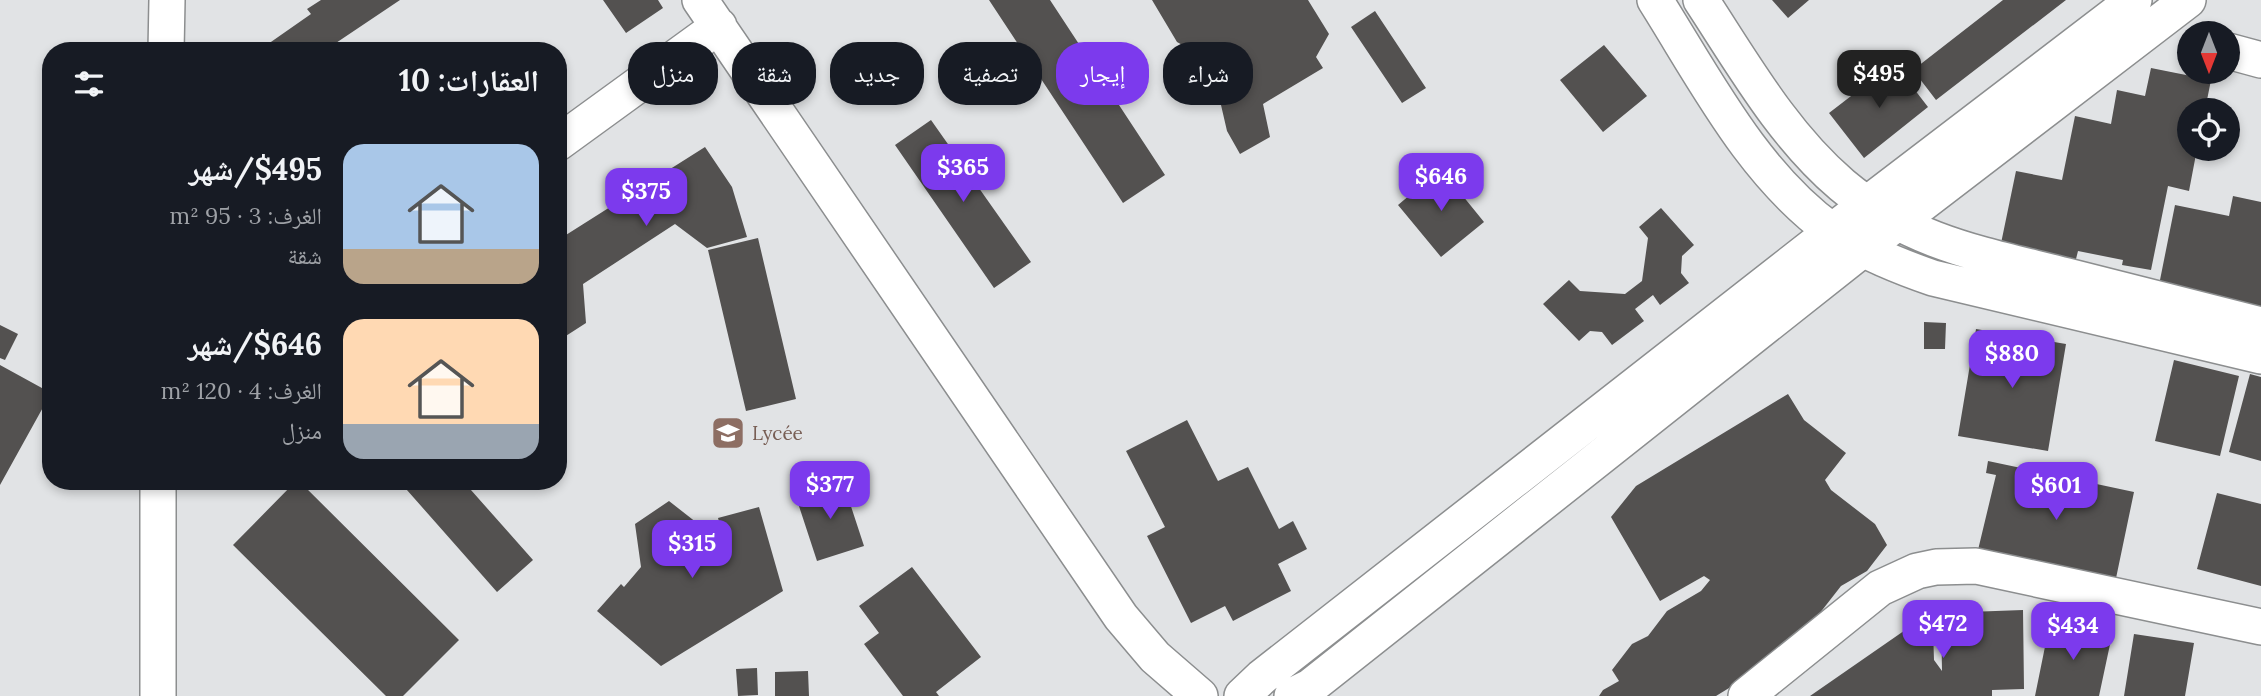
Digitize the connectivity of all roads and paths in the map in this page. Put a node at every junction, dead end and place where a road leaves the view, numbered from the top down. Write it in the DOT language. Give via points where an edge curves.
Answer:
graph roads {
  1 [pos="167,0"];
  2 [pos="1655,0"];
  3 [pos="1701,0"];
  4 [pos="2134,0"];
  5 [pos="710,13"];
  6 [pos="2173,13"];
  7 [pos="166,42"];
  8 [pos="2240,54"];
  9 [pos="2261,60"];
  10 [pos="567,135"];
  11 [pos="1867,204"];
  12 [pos="1898,223"];
  13 [pos="1833,231"];
  14 [pos="1863,249"];
  15 [pos="2261,325"];
  16 [pos="2261,356"];
  17 [pos="158,490"];
  18 [pos="2261,627"];
  19 [pos="158,696"];
  20 [pos="1200,696"];
  21 [pos="1242,696"];
  22 [pos="1292,696"];
  23 [pos="1746,696"];
  1 -- 7 [label="street"];
  2 -- 13 [label="street" via="1759,161"];
  3 -- 11 [label="street" via="1794,135"];
  4 -- 11 [label="street"];
  5 -- 10 [label="street"];
  5 -- 20 [label="street" via="1121,617 1155,657"];
  6 -- 12 [label="street"];
  8 -- 9 [label="street"];
  11 -- 12 [label="street"];
  11 -- 13 [label="street"];
  12 -- 14 [label="street"];
  12 -- 15 [label="street" via="1952,247"];
  13 -- 14 [label="street"];
  13 -- 21 [label="street"];
  14 -- 16 [label="street" via="1933,278"];
  14 -- 22 [label="street" via="1310,687"];
  17 -- 19 [label="street"];
  18 -- 23 [label="street" via="1976,566 1936,567 1880,588"];
}
